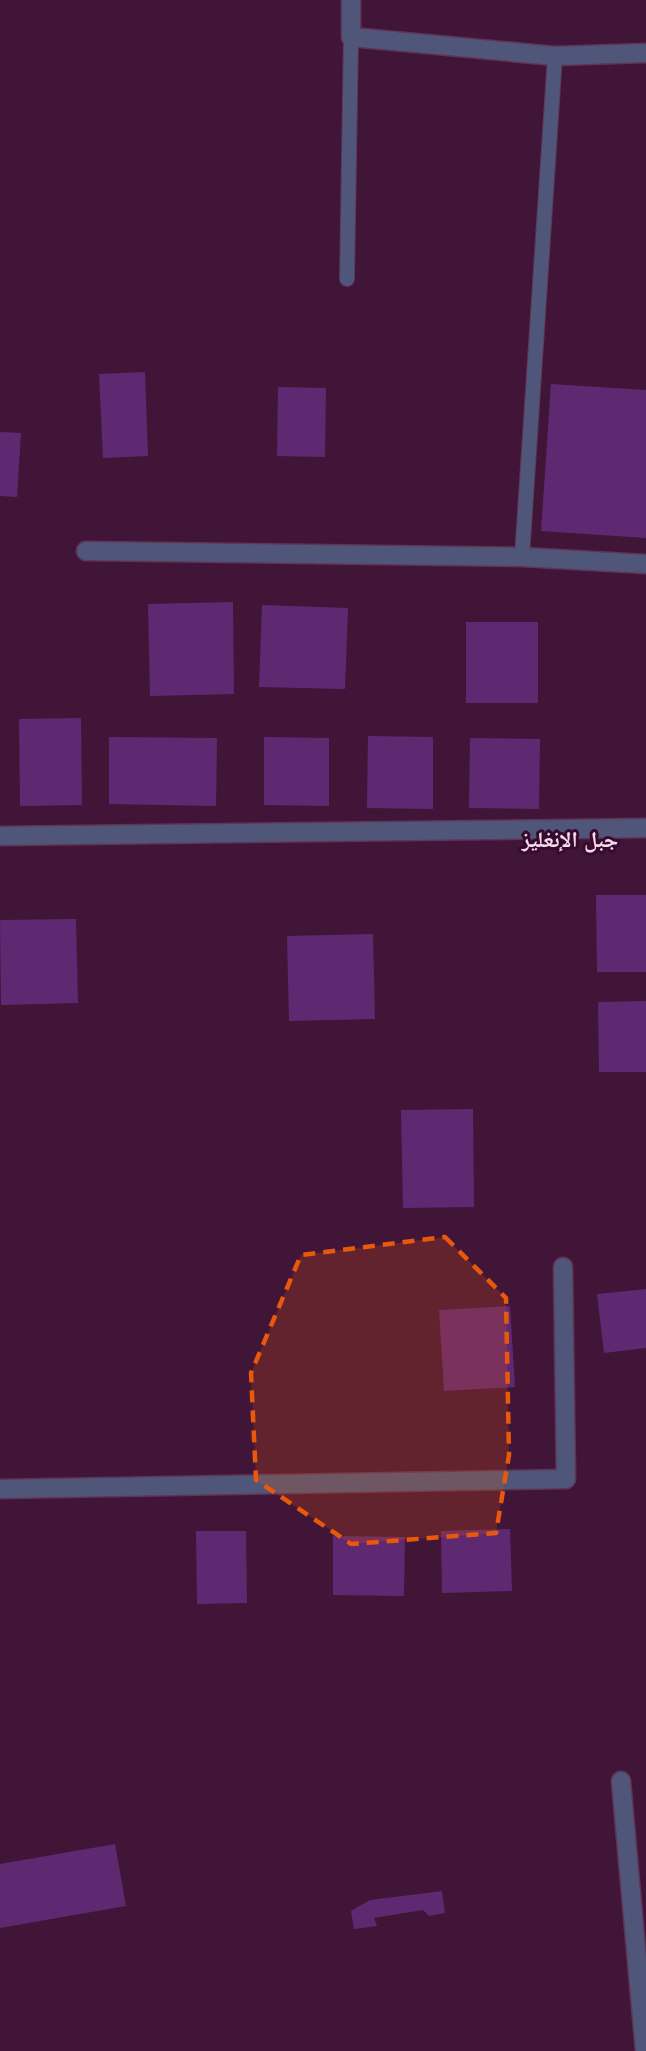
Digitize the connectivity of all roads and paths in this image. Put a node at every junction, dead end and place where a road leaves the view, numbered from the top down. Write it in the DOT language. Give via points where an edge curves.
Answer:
graph roads {
  1 [pos="351,0"];
  2 [pos="351,37"];
  3 [pos="646,53"];
  4 [pos="555,56"];
  5 [pos="347,279"];
  6 [pos="86,551"];
  7 [pos="522,557"];
  8 [pos="646,564"];
  9 [pos="646,828"];
  10 [pos="0,836"];
  11 [pos="563,1267"];
  12 [pos="0,1489"];
  13 [pos="621,1781"];
  14 [pos="645,2051"];
  1 -- 2 [label="street"];
  2 -- 4 [label="street"];
  2 -- 5 [label="lane"];
  3 -- 4 [label="street"];
  4 -- 7 [label="lane"];
  6 -- 7 [label="street"];
  7 -- 8 [label="street"];
  9 -- 10 [label="street"];
  11 -- 12 [label="street" via="566,1479"];
  13 -- 14 [label="street"];
}
